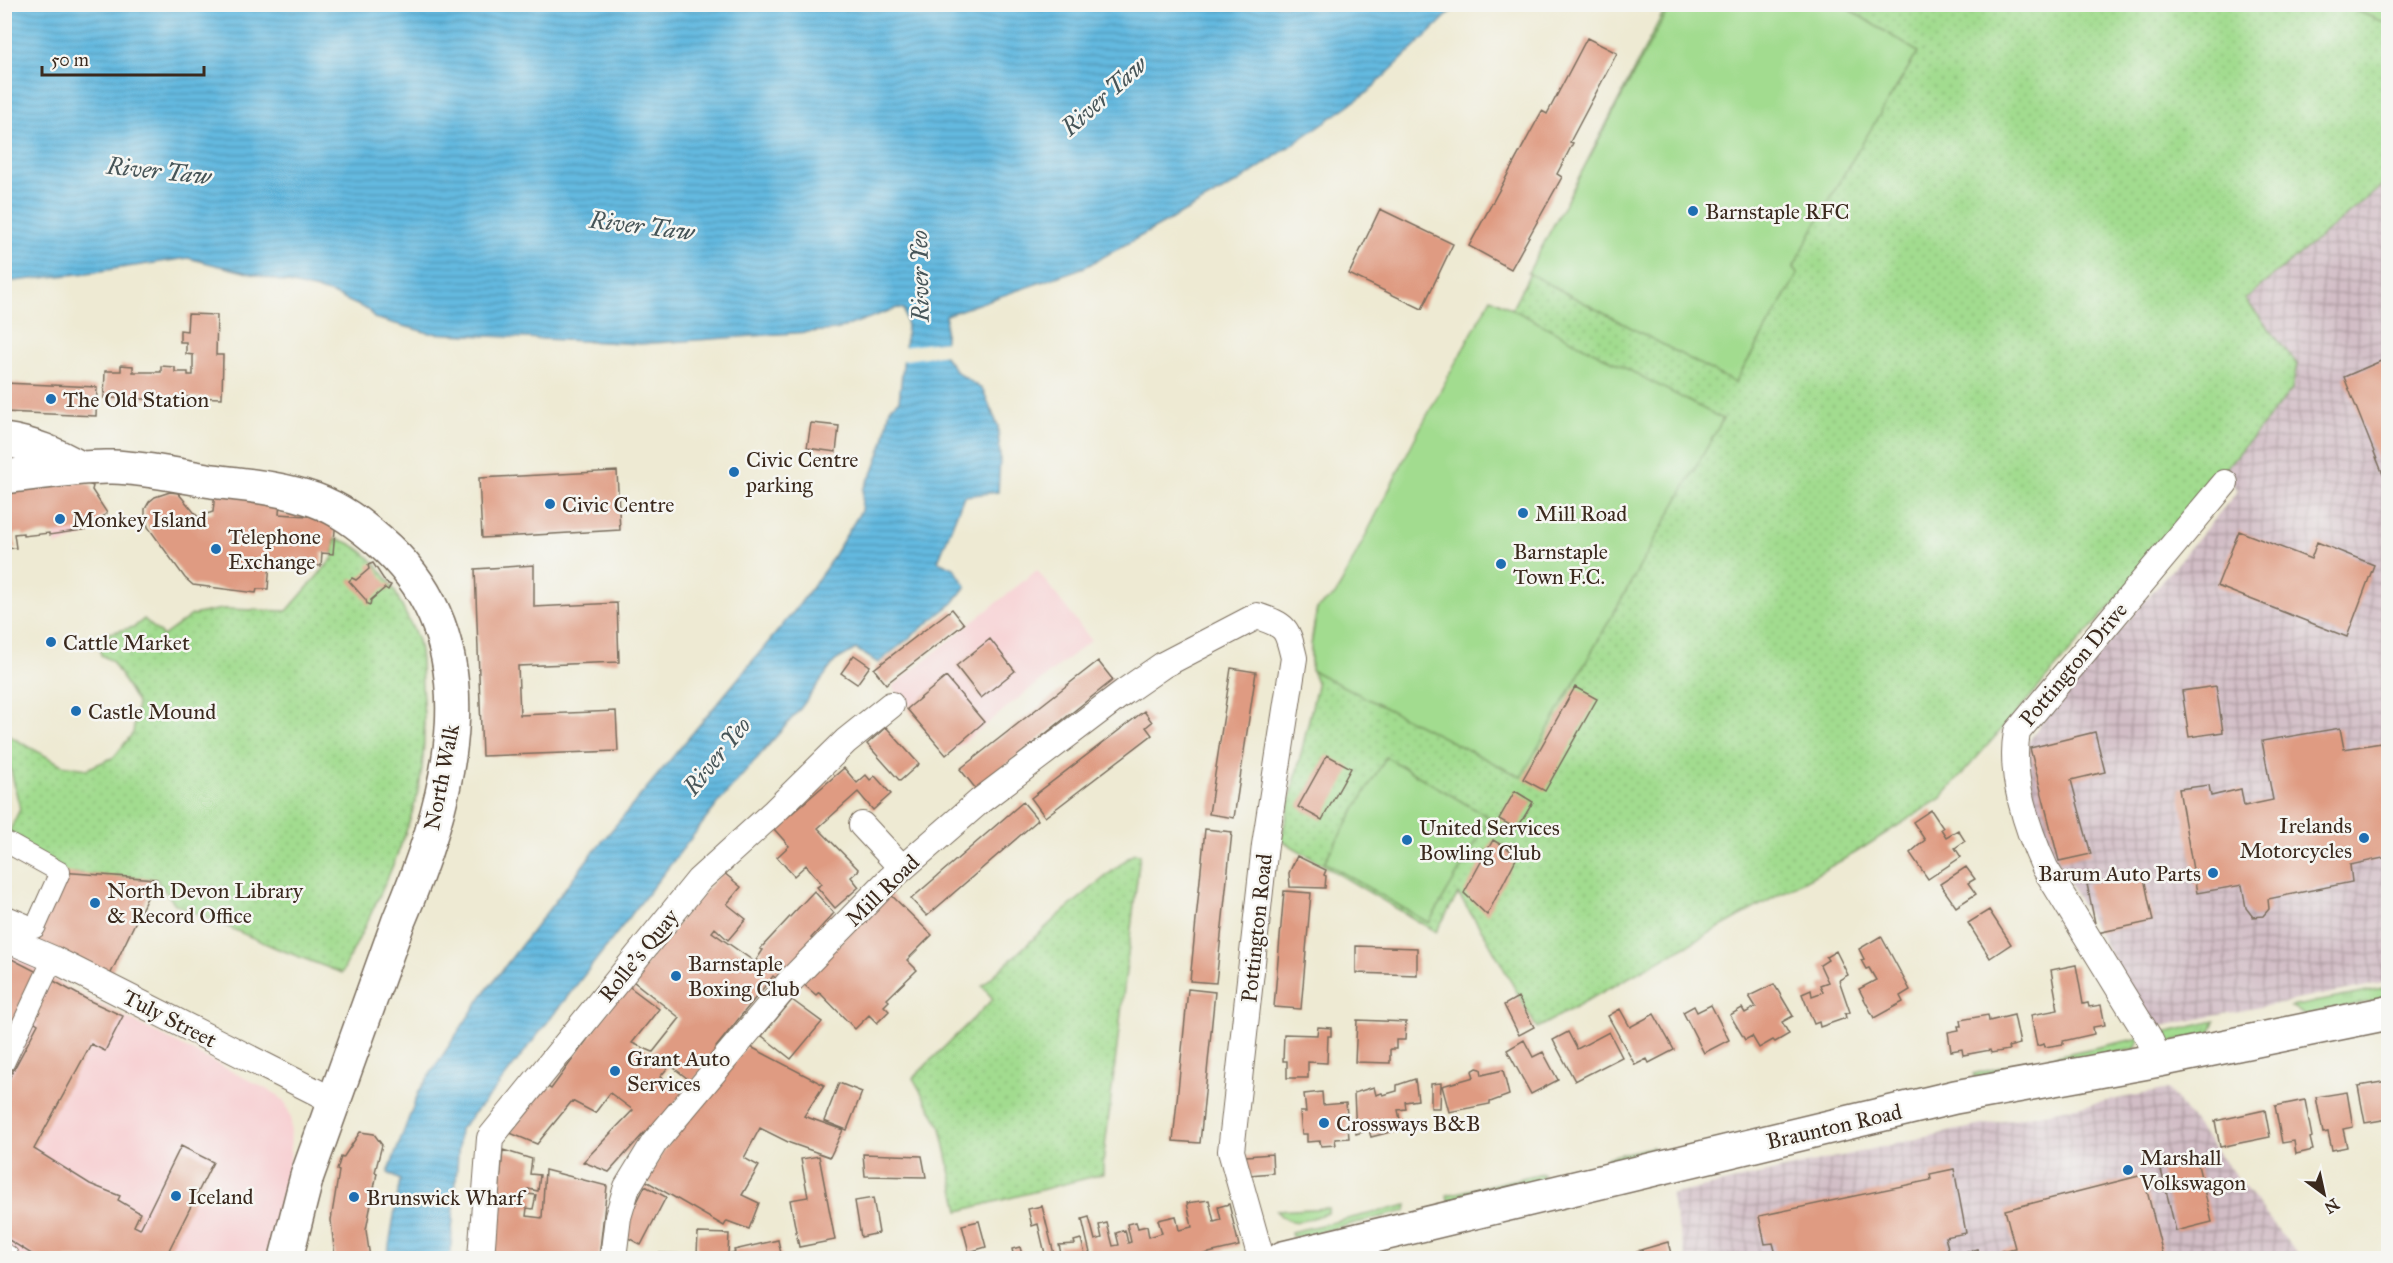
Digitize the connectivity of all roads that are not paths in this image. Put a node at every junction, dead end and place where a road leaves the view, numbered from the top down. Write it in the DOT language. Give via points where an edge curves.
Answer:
graph roads {
  1 [pos="4,440"];
  2 [pos="80,468"];
  3 [pos="4,477"];
  4 [pos="2225,483"];
  5 [pos="1257,616"];
  6 [pos="891,705"];
  7 [pos="862,825"];
  8 [pos="4,842"];
  9 [pos="902,868"];
  10 [pos="4,915"];
  11 [pos="4,938"];
  12 [pos="53,959"];
  13 [pos="2388,1013"];
  14 [pos="2159,1060"];
  15 [pos="4,1063"];
  16 [pos="334,1101"];
  17 [pos="286,1258"];
  18 [pos="481,1258"];
  19 [pos="613,1258"];
  20 [pos="1261,1258"];
  21 [pos="1283,1258"];
  1 -- 2 [label="street" via="48,450"];
  2 -- 3 [label="street, North Walk"];
  2 -- 16 [label="street, North Walk" via="116,467 270,488 336,509 351,517 398,558 418,582 444,635 454,713 439,810"];
  4 -- 14 [label="street, Pottington Drive" via="2017,732 2013,752 2033,843"];
  5 -- 9 [label="street, Mill Road" via="1163,665 1124,692 980,801"];
  5 -- 20 [label="street, Pottington Road" via="1278,622 1288,633 1294,658 1265,844 1231,1151"];
  6 -- 18 [label="street, Rolle's Quay" via="846,741 699,880 490,1138"];
  7 -- 9 [label="street"];
  8 -- 10 [label="street" via="60,872 35,928"];
  9 -- 19 [label="street, Mill Road" via="791,980 654,1143 627,1187"];
  11 -- 12 [label="street, Tuly Street"];
  12 -- 15 [label="street"];
  12 -- 16 [label="street, Tuly Street"];
  13 -- 14 [label="street, Braunton Road"];
  14 -- 21 [label="street, Braunton Road" via="1955,1097"];
  16 -- 17 [label="street, North Walk" via="307,1176"];
}
